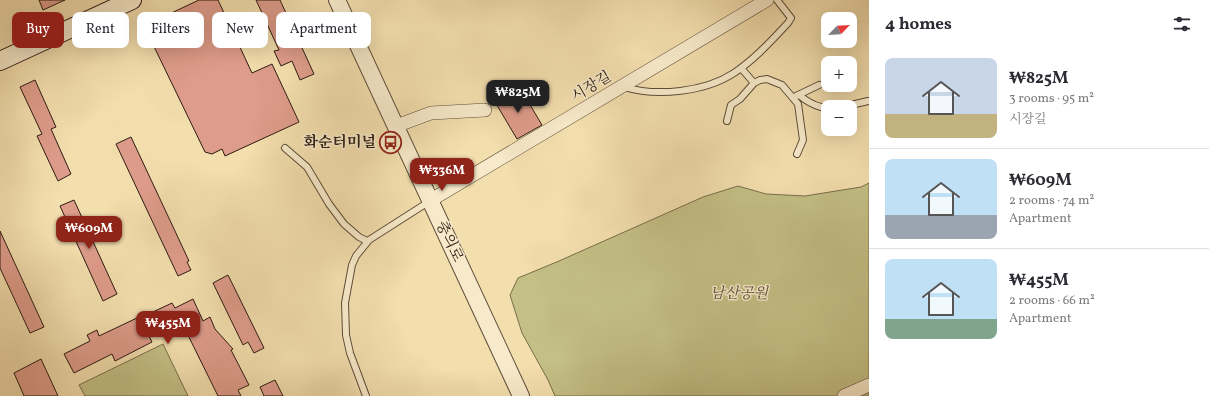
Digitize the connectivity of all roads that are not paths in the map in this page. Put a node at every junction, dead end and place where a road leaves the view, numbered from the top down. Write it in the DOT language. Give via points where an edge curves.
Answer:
graph roads {
  1 [pos="132,0"];
  2 [pos="337,0"];
  3 [pos="767,0"];
  4 [pos="777,0"];
  5 [pos="0,61"];
  6 [pos="741,68"];
  7 [pos="754,83"];
  8 [pos="819,85"];
  9 [pos="622,86"];
  10 [pos="796,97"];
  11 [pos="868,101"];
  12 [pos="485,110"];
  13 [pos="727,121"];
  14 [pos="396,126"];
  15 [pos="285,148"];
  16 [pos="797,154"];
  17 [pos="431,200"];
  18 [pos="367,241"];
  19 [pos="869,385"];
  20 [pos="517,395"];
  21 [pos="366,396"];
  22 [pos="844,396"];
  1 -- 5 [label="main road"];
  2 -- 14 [label="street, 충의로"];
  3 -- 9 [label="street, 시장길"];
  4 -- 6 [label="lane" via="791,18 777,35"];
  6 -- 7 [label="lane"];
  6 -- 9 [label="lane" via="721,81 673,92 647,92"];
  7 -- 10 [label="lane" via="773,80"];
  7 -- 13 [label="lane" via="731,105"];
  8 -- 10 [label="lane"];
  9 -- 17 [label="street, 시장길"];
  10 -- 11 [label="lane" via="821,107"];
  10 -- 16 [label="lane" via="803,135"];
  12 -- 14 [label="street" via="431,113"];
  14 -- 17 [label="street, 충의로"];
  15 -- 18 [label="lane" via="307,167 344,224"];
  17 -- 18 [label="lane"];
  17 -- 20 [label="street, 충의로"];
  18 -- 21 [label="lane" via="352,265 345,316 350,353"];
  19 -- 22 [label="street"];
}
